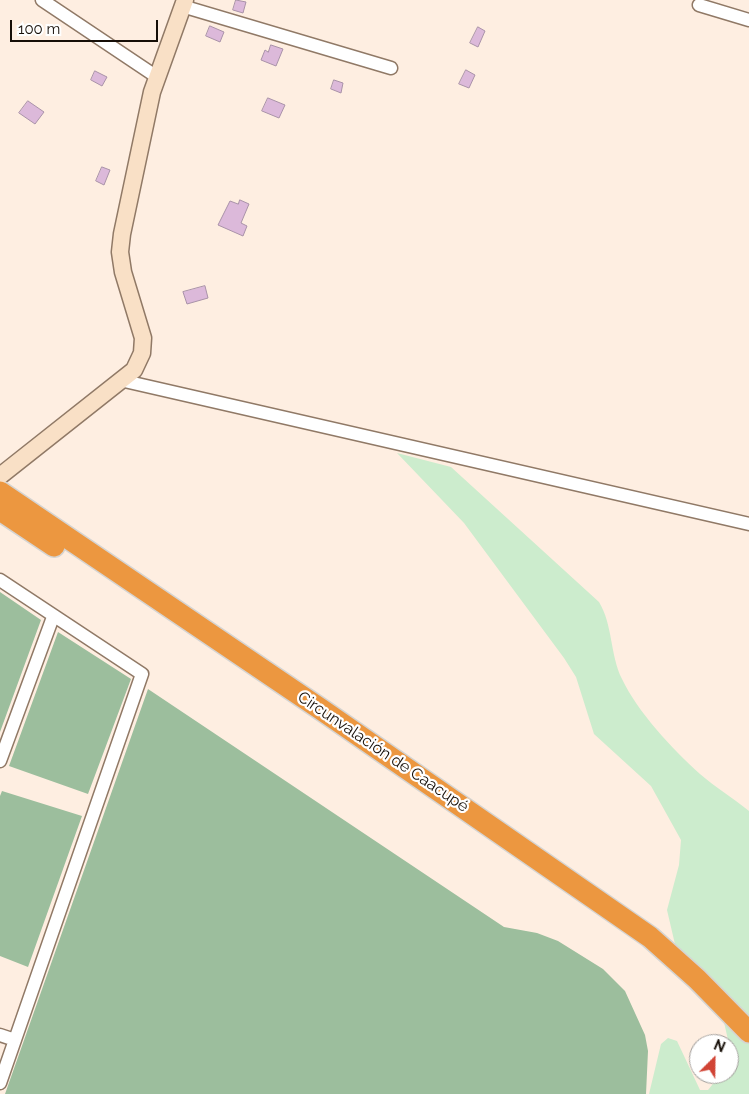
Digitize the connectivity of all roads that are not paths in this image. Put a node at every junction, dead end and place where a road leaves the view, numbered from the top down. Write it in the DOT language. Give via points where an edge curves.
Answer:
graph roads {
  1 [pos="42,0"];
  2 [pos="184,3"];
  3 [pos="699,5"];
  4 [pos="749,20"];
  5 [pos="391,68"];
  6 [pos="157,77"];
  7 [pos="120,380"];
  8 [pos="0,476"];
  9 [pos="0,492"];
  10 [pos="0,510"];
  11 [pos="749,524"];
  12 [pos="0,580"];
  13 [pos="53,617"];
  14 [pos="0,761"];
  15 [pos="749,1032"];
  16 [pos="0,1035"];
  17 [pos="15,1040"];
  18 [pos="749,1049"];
  19 [pos="0,1083"];
  1 -- 6 [label="street"];
  2 -- 5 [label="street"];
  2 -- 6 [label="street"];
  3 -- 4 [label="street"];
  6 -- 7 [label="street" via="120,252 144,338 142,353 134,370"];
  7 -- 8 [label="street"];
  7 -- 11 [label="street"];
  9 -- 15 [label="highway, Circunvalación de Caacupé" via="650,937"];
  10 -- 18 [label="highway, Circunvalación de Caacupé" via="572,898 658,962"];
  12 -- 13 [label="street"];
  13 -- 14 [label="street"];
  13 -- 17 [label="street" via="142,674"];
  16 -- 17 [label="street"];
  17 -- 19 [label="street"];
}
